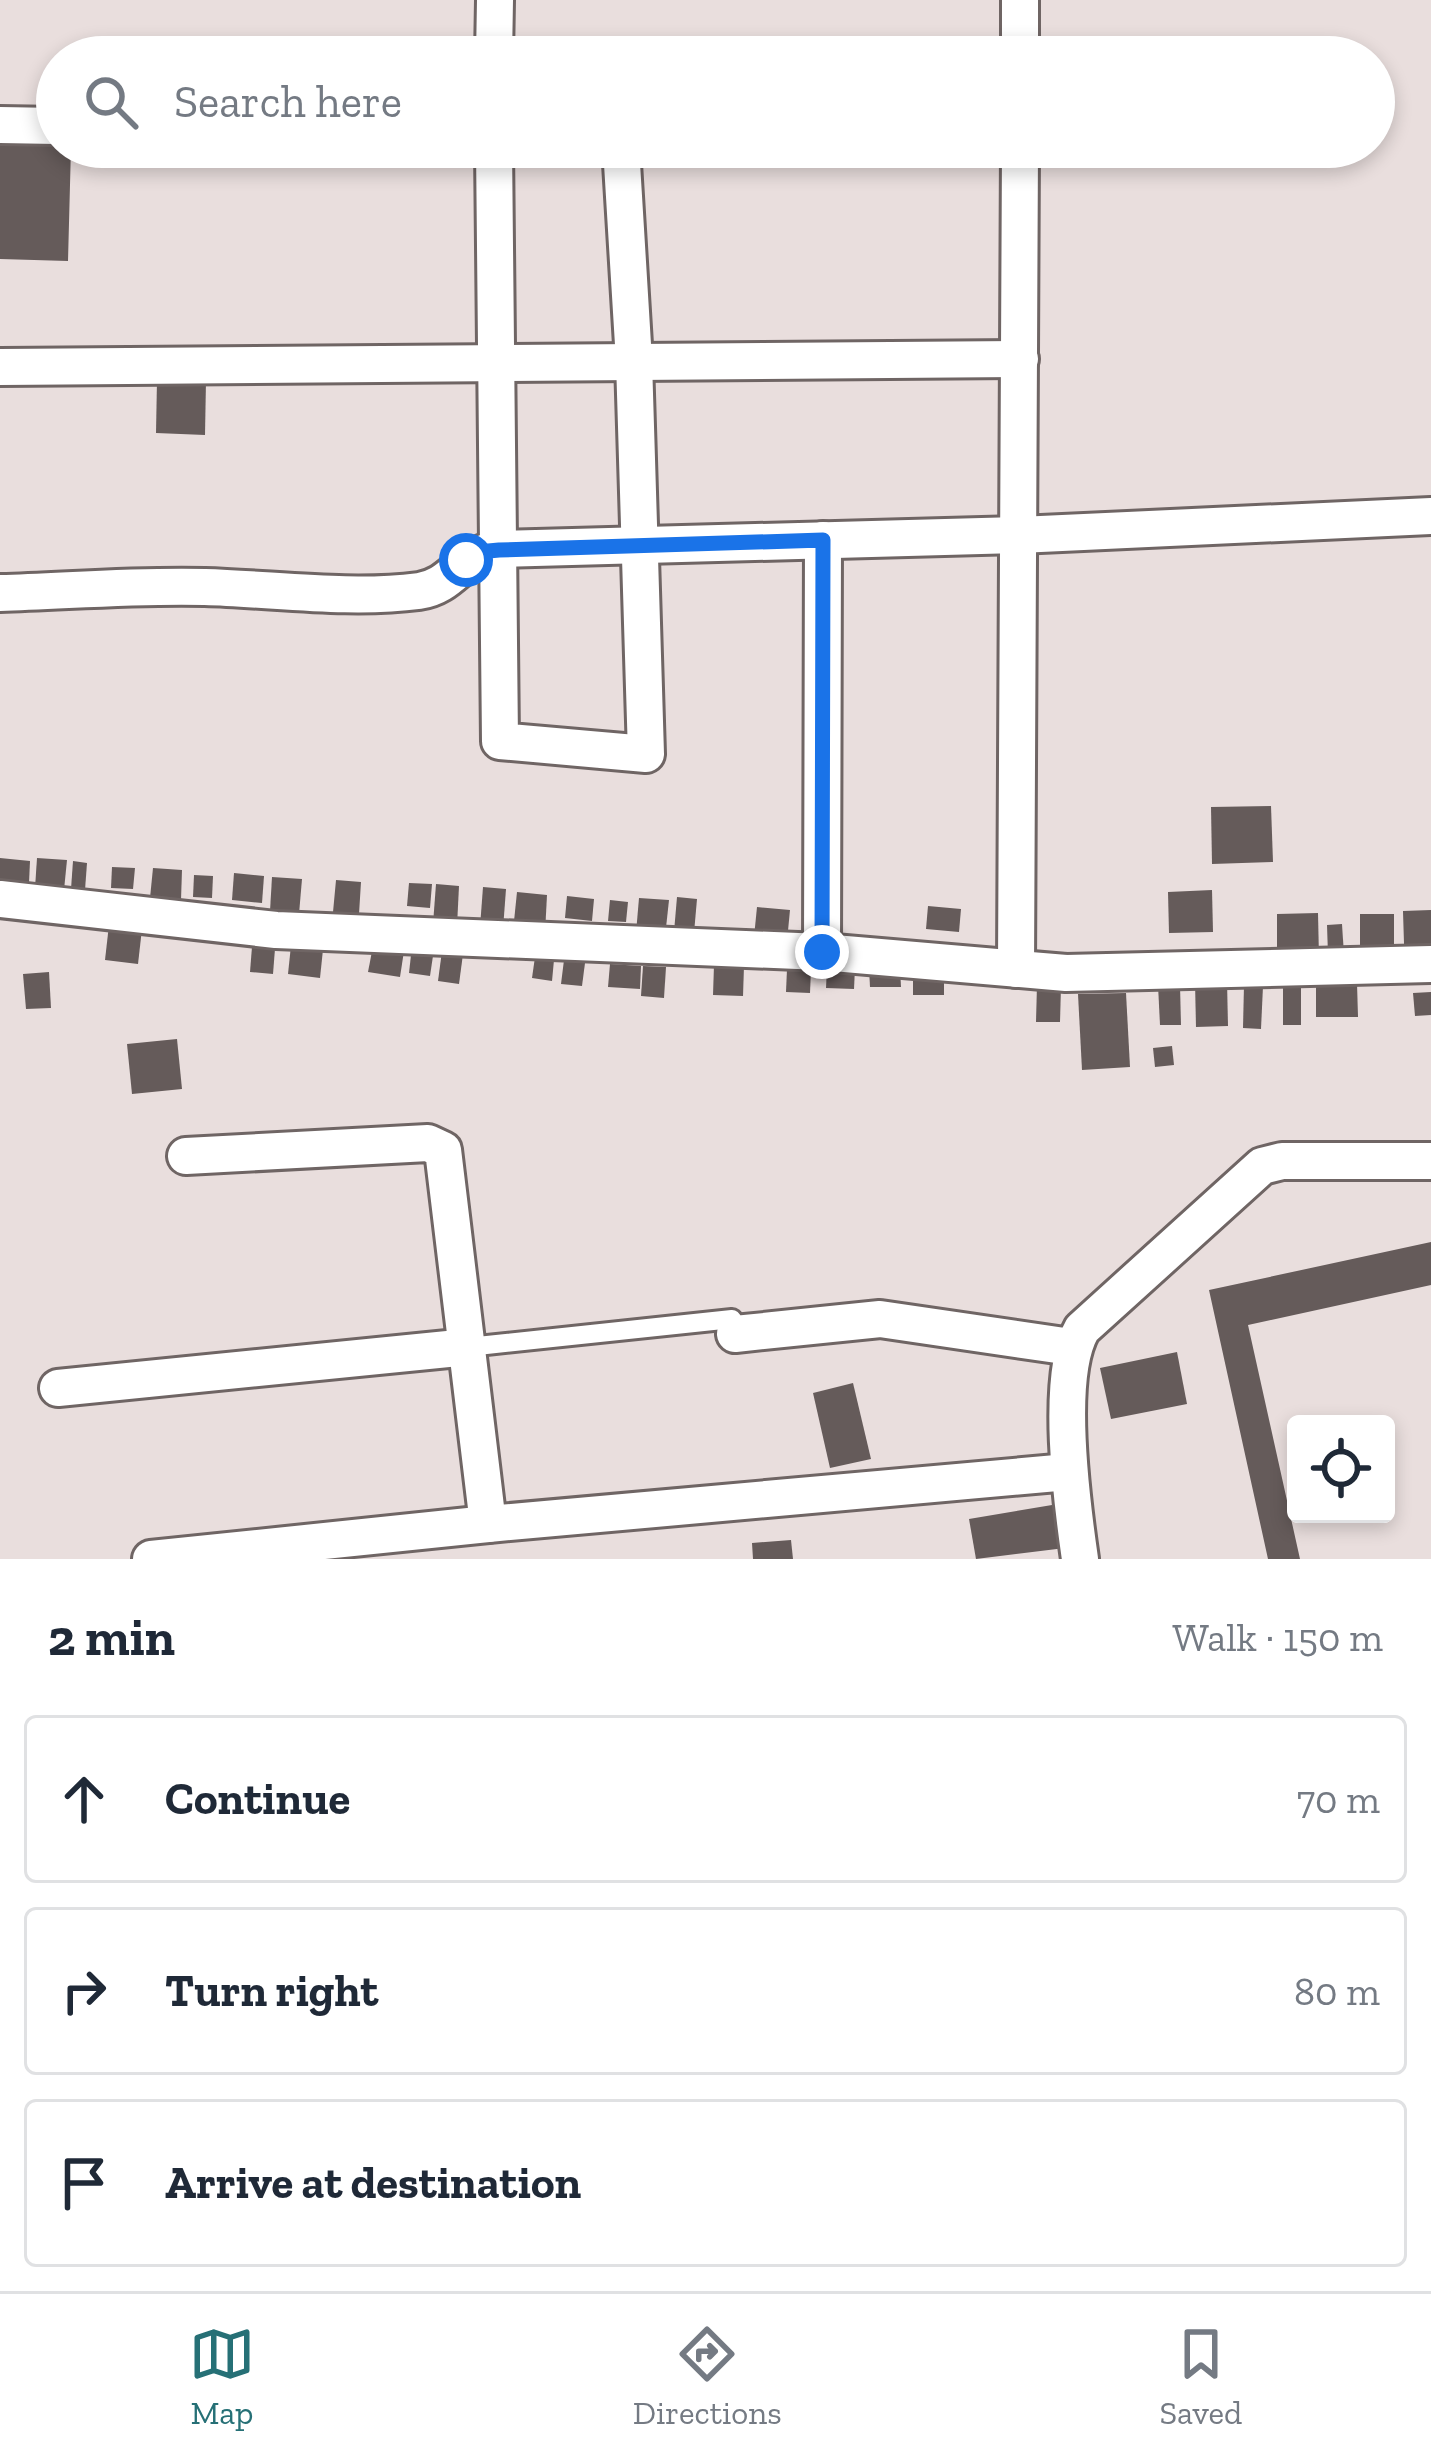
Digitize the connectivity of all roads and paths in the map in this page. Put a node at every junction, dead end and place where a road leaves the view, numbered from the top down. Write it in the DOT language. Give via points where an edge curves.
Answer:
graph roads {
  1 [pos="494,0"];
  2 [pos="1020,0"];
  3 [pos="494,36"];
  4 [pos="1020,36"];
  5 [pos="0,125"];
  6 [pos="36,126"];
  7 [pos="494,168"];
  8 [pos="622,168"];
  9 [pos="1020,168"];
  10 [pos="1020,359"];
  11 [pos="634,361"];
  12 [pos="496,362"];
  13 [pos="0,367"];
  14 [pos="1431,516"];
  15 [pos="1019,535"];
  16 [pos="823,540"];
  17 [pos="640,545"];
  18 [pos="499,550"];
  19 [pos="0,593"];
  20 [pos="0,898"];
  21 [pos="822,952"];
  22 [pos="1431,964"];
  23 [pos="1016,969"];
  24 [pos="186,1156"];
  25 [pos="1431,1161"];
  26 [pos="733,1327"];
  27 [pos="468,1347"];
  28 [pos="1071,1347"];
  29 [pos="58,1388"];
  30 [pos="1068,1472"];
  31 [pos="488,1524"];
  32 [pos="152,1559"];
  33 [pos="1079,1559"];
  1 -- 3 [label="street"];
  2 -- 4 [label="street"];
  5 -- 6 [label="street"];
  7 -- 12 [label="street"];
  8 -- 11 [label="street"];
  9 -- 10 [label="street"];
  10 -- 11 [label="street"];
  10 -- 15 [label="street"];
  11 -- 12 [label="street"];
  11 -- 17 [label="street"];
  12 -- 13 [label="street"];
  12 -- 18 [label="street"];
  14 -- 15 [label="street"];
  15 -- 16 [label="street"];
  15 -- 23 [label="street"];
  16 -- 17 [label="street"];
  16 -- 21 [label="street"];
  17 -- 18 [label="street"];
  17 -- 18 [label="street" via="646,754 500,741"];
  18 -- 19 [label="street" via="475,554 425,591"];
  20 -- 21 [label="street" via="276,930"];
  21 -- 23 [label="street"];
  22 -- 23 [label="street"];
  24 -- 27 [label="street" via="436,1145 447,1159"];
  25 -- 28 [label="street" via="1262,1166"];
  26 -- 27 [label="lane"];
  26 -- 28 [label="street" via="880,1319"];
  27 -- 29 [label="street"];
  27 -- 31 [label="street"];
  28 -- 30 [label="street"];
  30 -- 31 [label="street"];
  30 -- 33 [label="street"];
  31 -- 32 [label="street"];
}
